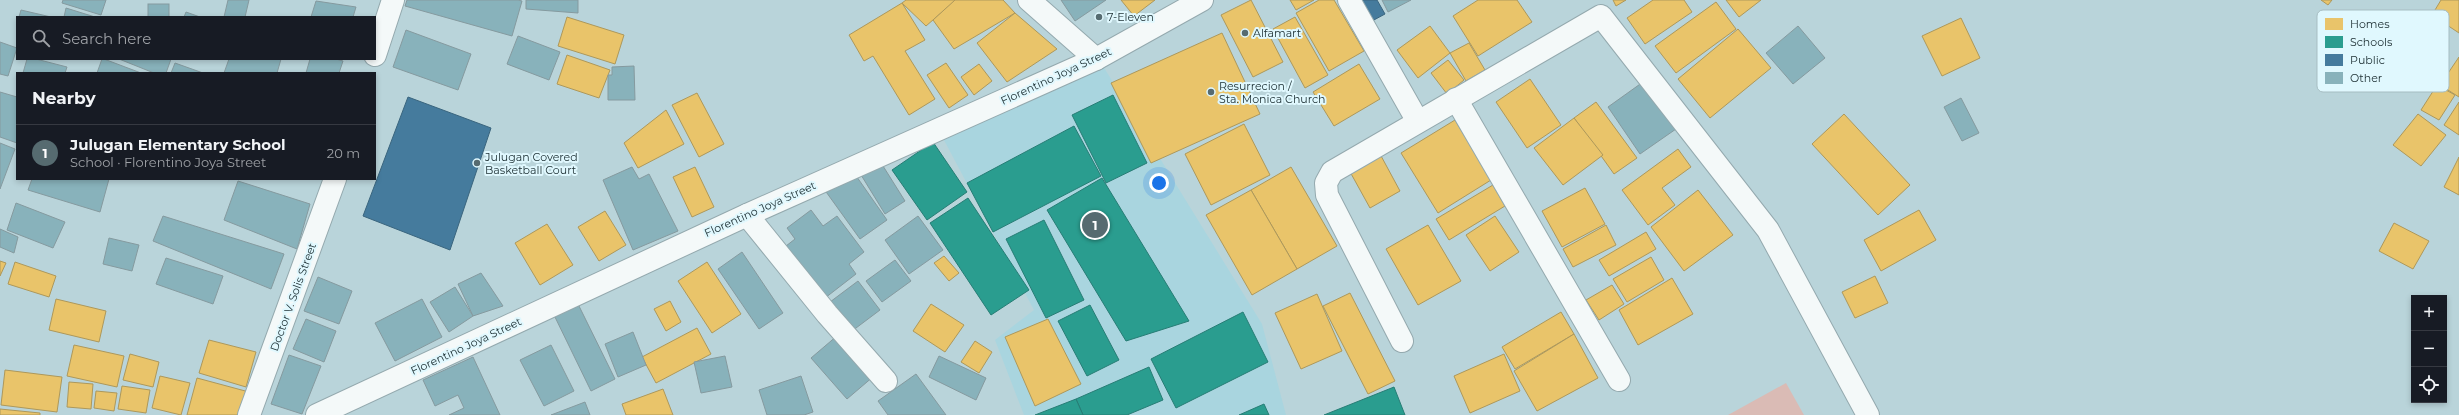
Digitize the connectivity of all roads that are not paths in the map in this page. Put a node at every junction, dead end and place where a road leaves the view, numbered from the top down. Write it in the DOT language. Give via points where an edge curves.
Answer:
graph roads {
  1 [pos="393,0"];
  2 [pos="1029,0"];
  3 [pos="1202,0"];
  4 [pos="1348,0"];
  5 [pos="376,52"];
  6 [pos="1096,59"];
  7 [pos="374,60"];
  8 [pos="369,72"];
  9 [pos="1456,98"];
  10 [pos="1417,120"];
  11 [pos="335,180"];
  12 [pos="747,215"];
  13 [pos="1402,341"];
  14 [pos="1619,380"];
  15 [pos="886,381"];
  16 [pos="249,415"];
  17 [pos="317,415"];
  18 [pos="1868,415"];
  1 -- 5 [label="street"];
  2 -- 6 [label="street"];
  3 -- 6 [label="street, Florentino Joya Street"];
  4 -- 10 [label="street"];
  6 -- 12 [label="street, Florentino Joya Street"];
  7 -- 8 [label="street"];
  9 -- 10 [label="street"];
  9 -- 14 [label="street"];
  9 -- 18 [label="street" via="1601,16 1768,230"];
  10 -- 13 [label="street" via="1332,172 1326,183 1327,195"];
  11 -- 16 [label="street, Doctor V. Solis Street"];
  12 -- 15 [label="street" via="827,314"];
  12 -- 17 [label="street, Florentino Joya Street"];
}
